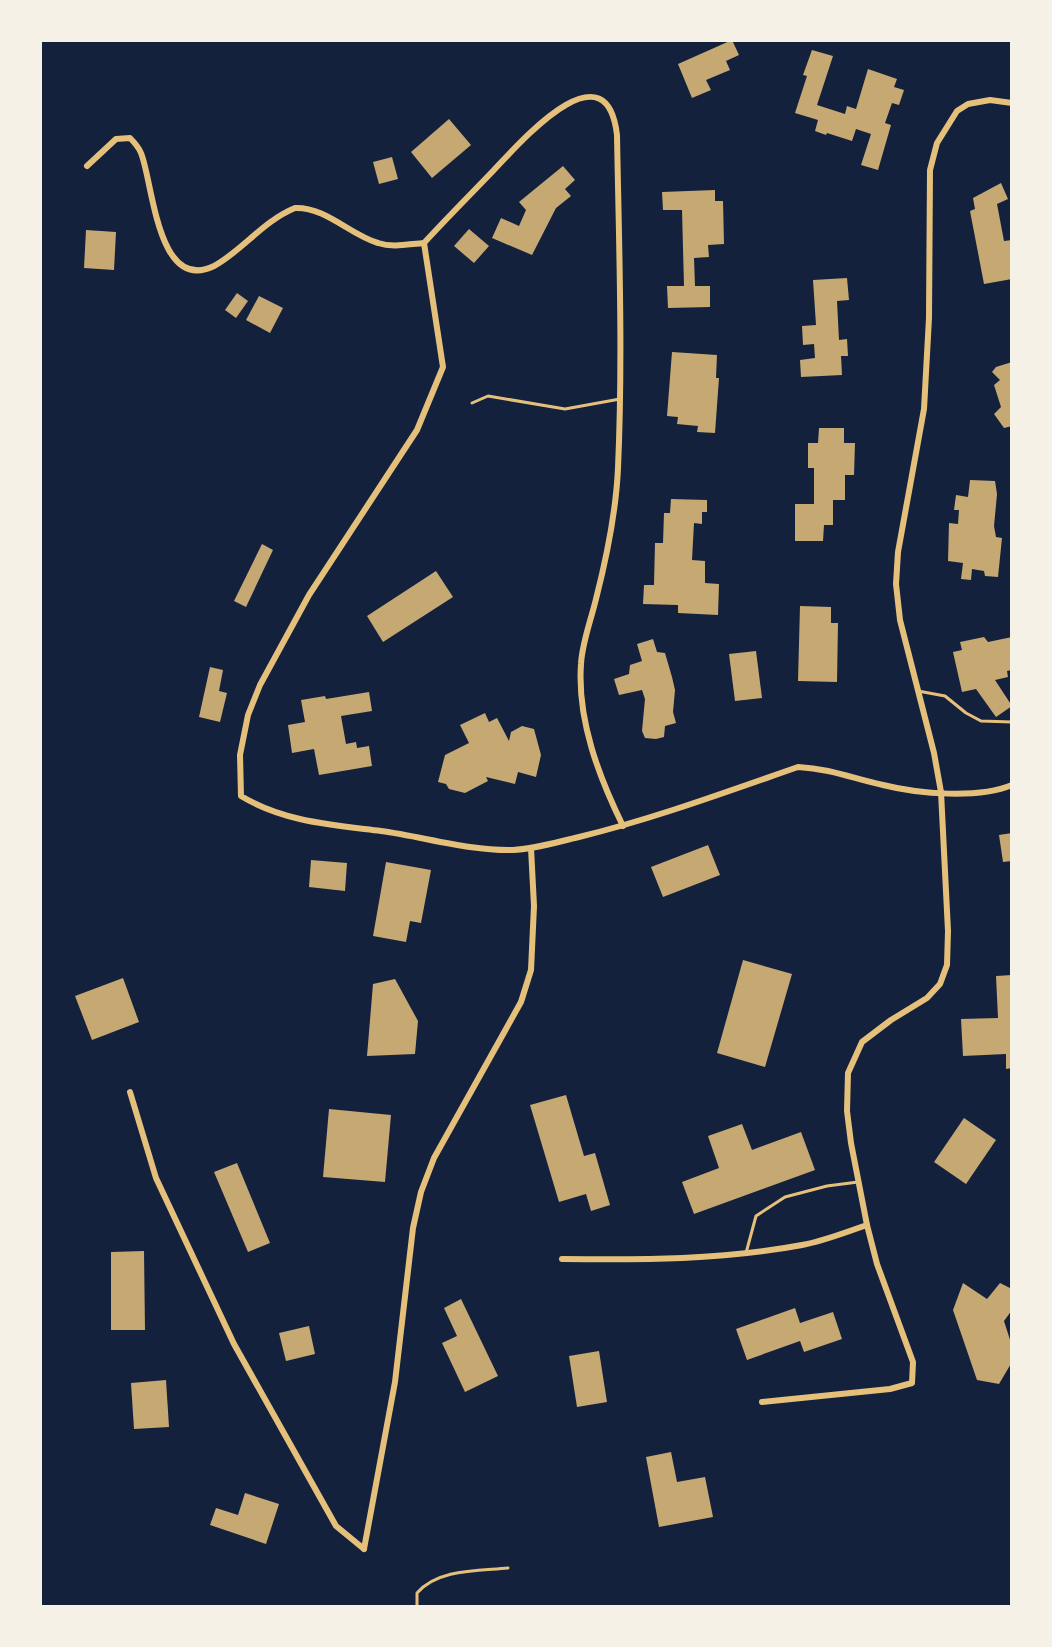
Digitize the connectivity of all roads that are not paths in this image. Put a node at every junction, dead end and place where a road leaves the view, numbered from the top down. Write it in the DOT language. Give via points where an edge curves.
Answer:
graph roads {
  1 [pos="1012,103"];
  2 [pos="87,166"];
  3 [pos="424,243"];
  4 [pos="620,399"];
  5 [pos="472,403"];
  6 [pos="918,691"];
  7 [pos="1012,722"];
  8 [pos="1012,785"];
  9 [pos="941,792"];
  10 [pos="623,826"];
  11 [pos="531,848"];
  12 [pos="130,1092"];
  13 [pos="858,1182"];
  14 [pos="867,1225"];
  15 [pos="746,1254"];
  16 [pos="562,1259"];
  17 [pos="762,1402"];
  18 [pos="508,1568"];
  19 [pos="417,1607"];
  1 -- 6 [label="street" via="990,100 957,111 937,143 930,170 925,390 896,584"];
  2 -- 3 [label="street" via="116,139 130,138 141,152 151,200 173,257 195,271 214,266 295,208 327,216 377,243"];
  3 -- 4 [label="street" via="547,116 581,98 597,98 610,107 615,117"];
  3 -- 11 [label="street" via="443,367 417,430 309,595 260,685 240,755 241,796 308,822 472,847"];
  4 -- 5 [label="lane" via="565,409 488,396"];
  4 -- 10 [label="street" via="610,544 581,662 593,753"];
  6 -- 7 [label="lane" via="945,696 981,721"];
  6 -- 9 [label="street"];
  8 -- 9 [label="street" via="978,795"];
  9 -- 10 [label="street" via="798,767"];
  9 -- 13 [label="street" via="947,965 927,998 862,1042 848,1073 847,1111"];
  10 -- 11 [label="street"];
  11 -- 12 [label="street" via="531,970 521,1002 434,1158 421,1192 395,1382 364,1549 336,1526 234,1344 156,1178"];
  13 -- 14 [label="street"];
  13 -- 15 [label="lane" via="785,1197 756,1216"];
  14 -- 15 [label="street" via="805,1244"];
  14 -- 17 [label="street" via="913,1362 912,1383"];
  15 -- 16 [label="street"];
  18 -- 19 [label="lane" via="428,1581 417,1593"];
}
